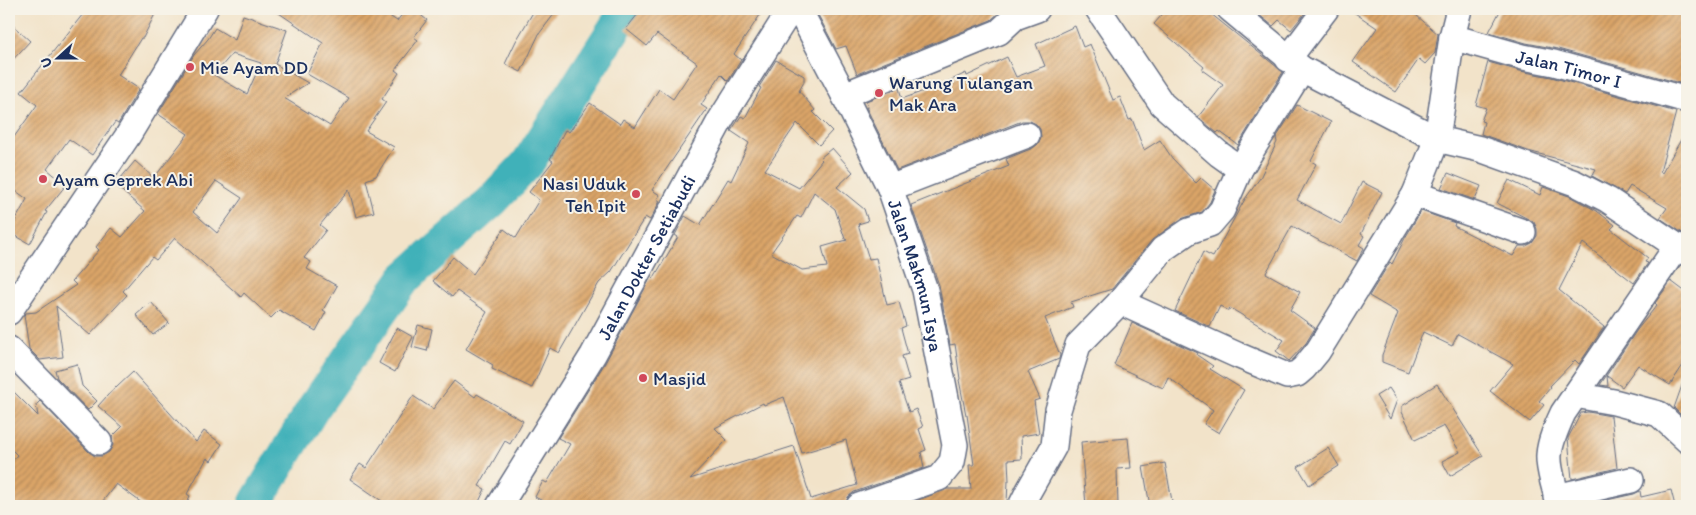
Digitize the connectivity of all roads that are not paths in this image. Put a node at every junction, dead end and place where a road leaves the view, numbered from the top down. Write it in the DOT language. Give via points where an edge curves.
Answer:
graph roads {
  1 [pos="205,9"];
  2 [pos="792,9"];
  3 [pos="1037,9"];
  4 [pos="1098,9"];
  5 [pos="1230,9"];
  6 [pos="1326,9"];
  7 [pos="1459,9"];
  8 [pos="1452,37"];
  9 [pos="1295,64"];
  10 [pos="844,95"];
  11 [pos="1687,100"];
  12 [pos="1027,135"];
  13 [pos="1437,139"];
  14 [pos="1240,169"];
  15 [pos="890,188"];
  16 [pos="1415,194"];
  17 [pos="1523,232"];
  18 [pos="1682,250"];
  19 [pos="1120,302"];
  20 [pos="9,312"];
  21 [pos="9,349"];
  22 [pos="1575,395"];
  23 [pos="1687,440"];
  24 [pos="99,442"];
  25 [pos="1632,480"];
  26 [pos="1559,502"];
  27 [pos="499,506"];
  28 [pos="859,506"];
  29 [pos="1021,506"];
  1 -- 20 [label="street" via="127,137"];
  2 -- 10 [label="street, Jalan Makmun Isya" via="803,17"];
  2 -- 27 [label="street, Jalan Dokter Setiabudi" via="721,119 593,355"];
  3 -- 10 [label="street" via="1015,17 999,32"];
  4 -- 14 [label="street" via="1162,104"];
  5 -- 9 [label="street"];
  6 -- 9 [label="street"];
  7 -- 8 [label="street"];
  8 -- 11 [label="street, Jalan Timor I"];
  8 -- 13 [label="street"];
  9 -- 13 [label="street"];
  9 -- 14 [label="street"];
  10 -- 15 [label="street, Jalan Makmun Isya"];
  12 -- 15 [label="street"];
  13 -- 16 [label="street"];
  13 -- 18 [label="street" via="1480,149 1575,183 1608,200"];
  14 -- 19 [label="street" via="1222,210 1210,224 1189,231 1163,250"];
  15 -- 28 [label="street, Jalan Makmun Isya" via="925,290 955,444 952,462 939,478"];
  16 -- 17 [label="street"];
  16 -- 19 [label="street" via="1318,352 1297,374 1287,376 1237,356"];
  18 -- 22 [label="street"];
  19 -- 29 [label="street" via="1078,345 1058,410 1054,446"];
  21 -- 24 [label="street"];
  22 -- 23 [label="street" via="1660,414"];
  22 -- 26 [label="street" via="1557,427 1549,457"];
  25 -- 26 [label="street"];
}
